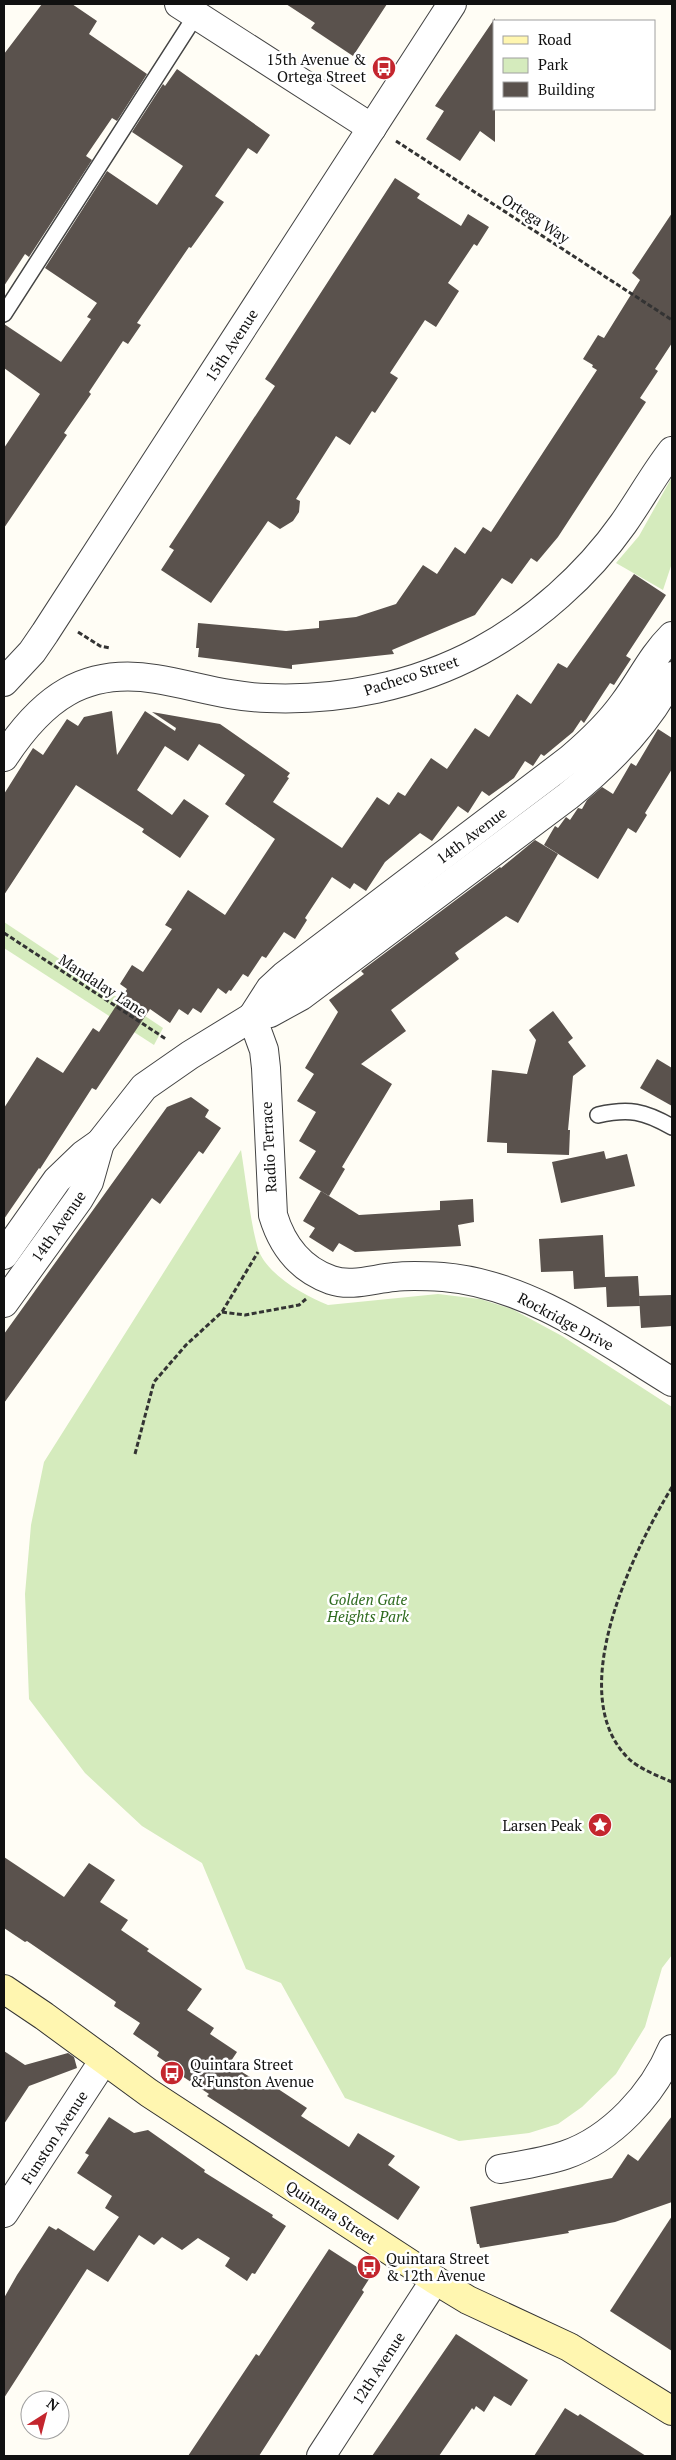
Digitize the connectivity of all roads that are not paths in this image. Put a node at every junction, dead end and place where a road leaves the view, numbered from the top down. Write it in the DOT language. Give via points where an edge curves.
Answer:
graph roads {
  1 [pos="452,4"];
  2 [pos="188,9"];
  3 [pos="372,128"];
  4 [pos="4,314"];
  5 [pos="672,451"];
  6 [pos="672,636"];
  7 [pos="672,676"];
  8 [pos="4,682"];
  9 [pos="4,758"];
  10 [pos="252,1017"];
  11 [pos="598,1115"];
  12 [pos="672,1127"];
  13 [pos="100,1143"];
  14 [pos="4,1256"];
  15 [pos="307,1268"];
  16 [pos="4,1303"];
  17 [pos="672,1382"];
  18 [pos="4,1989"];
  19 [pos="672,2049"];
  20 [pos="104,2060"];
  21 [pos="500,2169"];
  22 [pos="4,2213"];
  23 [pos="435,2280"];
  24 [pos="672,2411"];
  25 [pos="322,2456"];
  1 -- 3 [label="street, 15th Avenue"];
  2 -- 3 [label="street"];
  2 -- 4 [label="lane"];
  3 -- 8 [label="street, 15th Avenue" via="56,618 32,652"];
  5 -- 9 [label="street, Pacheco Street" via="623,524 574,581 505,636 460,660 372,690 291,698 241,696 134,676 105,678 72,688 56,698 26,725"];
  6 -- 10 [label="street, 14th Avenue" via="608,723 570,759 284,976 265,996"];
  7 -- 10 [label="street, 14th Avenue" via="628,741 588,780 301,996 278,1010"];
  10 -- 13 [label="street, 14th Avenue" via="144,1087"];
  10 -- 15 [label="street, Radio Terrace" via="264,1050 266,1068 270,1196 278,1232"];
  11 -- 12 [label="lane" via="634,1110"];
  13 -- 14 [label="street, 14th Avenue" via="57,1180"];
  13 -- 16 [label="street, 14th Avenue" via="79,1199"];
  15 -- 17 [label="street, Rockridge Drive" via="332,1281 362,1283 422,1276 473,1281 496,1288 521,1296 573,1322"];
  18 -- 20 [label="street, Quintara Street"];
  19 -- 21 [label="street" via="644,2095 607,2132 586,2146 565,2154"];
  20 -- 22 [label="street, Funston Avenue"];
  20 -- 23 [label="street, Quintara Street" via="149,2093"];
  23 -- 24 [label="street, Quintara Street" via="468,2300 569,2346"];
  23 -- 25 [label="street, 12th Avenue"];
}
